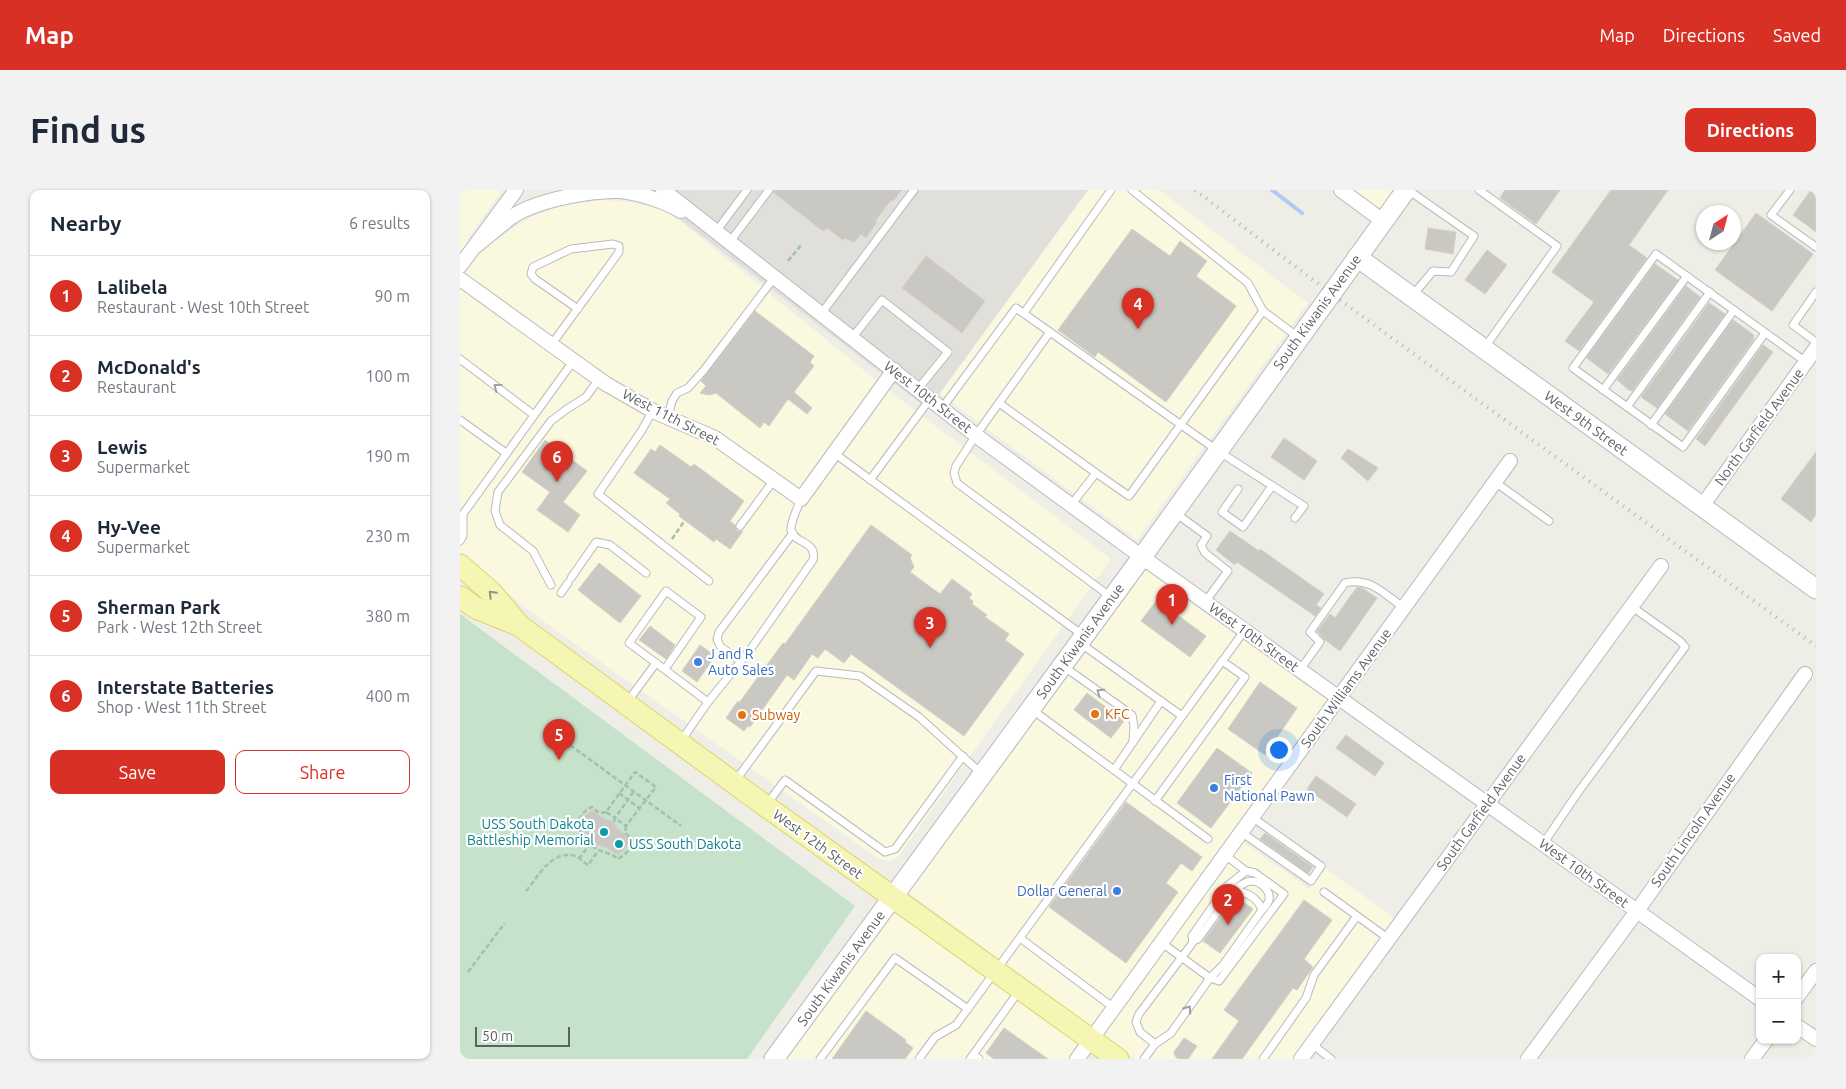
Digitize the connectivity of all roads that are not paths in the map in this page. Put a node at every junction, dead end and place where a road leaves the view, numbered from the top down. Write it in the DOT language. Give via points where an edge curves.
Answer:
graph roads {
  1 [pos="516,190"];
  2 [pos="747,190"];
  3 [pos="769,190"];
  4 [pos="914,190"];
  5 [pos="1111,190"];
  6 [pos="1132,190"];
  7 [pos="1340,190"];
  8 [pos="1407,190"];
  9 [pos="1479,190"];
  10 [pos="1790,190"];
  11 [pos="665,191"];
  12 [pos="1383,221"];
  13 [pos="713,231"];
  14 [pos="729,243"];
  15 [pos="477,245"];
  16 [pos="1816,247"];
  17 [pos="1357,257"];
  18 [pos="460,266"];
  19 [pos="1687,276"];
  20 [pos="774,278"];
  21 [pos="460,279"];
  22 [pos="1710,292"];
  23 [pos="1816,292"];
  24 [pos="1412,296"];
  25 [pos="578,308"];
  26 [pos="1734,310"];
  27 [pos="1263,311"];
  28 [pos="1024,313"];
  29 [pos="821,314"];
  30 [pos="1050,332"];
  31 [pos="1765,333"];
  32 [pos="852,338"];
  33 [pos="1299,338"];
  34 [pos="1816,342"];
  35 [pos="552,344"];
  36 [pos="1816,348"];
  37 [pos="1483,349"];
  38 [pos="460,359"];
  39 [pos="574,360"];
  40 [pos="1806,362"];
  41 [pos="894,370"];
  42 [pos="599,379"];
  43 [pos="918,390"];
  44 [pos="1603,390"];
  45 [pos="930,399"];
  46 [pos="999,403"];
  47 [pos="1627,407"];
  48 [pos="942,408"];
  49 [pos="653,410"];
  50 [pos="534,415"];
  51 [pos="668,417"];
  52 [pos="460,420"];
  53 [pos="1180,424"];
  54 [pos="1651,425"];
  55 [pos="976,435"];
  56 [pos="1218,451"];
  57 [pos="834,453"];
  58 [pos="506,454"];
  59 [pos="1510,462"];
  60 [pos="1096,474"];
  61 [pos="774,480"];
  62 [pos="870,480"];
  63 [pos="1494,482"];
  64 [pos="1272,486"];
  65 [pos="1238,489"];
  66 [pos="801,499"];
  67 [pos="1072,505"];
  68 [pos="1702,506"];
  69 [pos="1174,512"];
  70 [pos="461,513"];
  71 [pos="1295,518"];
  72 [pos="1549,521"];
  73 [pos="740,526"];
  74 [pos="793,533"];
  75 [pos="460,541"];
  76 [pos="1142,557"];
  77 [pos="460,565"];
  78 [pos="1661,566"];
  79 [pos="646,572"];
  80 [pos="709,581"];
  81 [pos="551,585"];
  82 [pos="1816,589"];
  83 [pos="561,592"];
  84 [pos="460,597"];
  85 [pos="1112,598"];
  86 [pos="1205,602"];
  87 [pos="1631,606"];
  88 [pos="1404,608"];
  89 [pos="520,626"];
  90 [pos="1245,630"];
  91 [pos="1082,639"];
  92 [pos="740,661"];
  93 [pos="1222,661"];
  94 [pos="656,663"];
  95 [pos="1062,665"];
  96 [pos="665,670"];
  97 [pos="1300,670"];
  98 [pos="1805,674"];
  99 [pos="1339,698"];
  100 [pos="1161,701"];
  101 [pos="708,702"];
  102 [pos="626,704"];
  103 [pos="1030,709"];
  104 [pos="1182,716"];
  105 [pos="1133,742"];
  106 [pos="680,744"];
  107 [pos="963,756"];
  108 [pos="1114,770"];
  109 [pos="983,774"];
  110 [pos="734,783"];
  111 [pos="1132,783"];
  112 [pos="1155,801"];
  113 [pos="1487,804"];
  114 [pos="766,806"];
  115 [pos="1252,817"];
  116 [pos="1242,832"];
  117 [pos="1208,839"];
  118 [pos="1543,844"];
  119 [pos="1225,855"];
  120 [pos="1246,871"];
  121 [pos="1233,891"];
  122 [pos="1324,892"];
  123 [pos="893,897"];
  124 [pos="1262,910"];
  125 [pos="1637,911"];
  126 [pos="1357,916"];
  127 [pos="1020,938"];
  128 [pos="1389,939"];
  129 [pos="1193,941"];
  130 [pos="1162,942"];
  131 [pos="1182,957"];
  132 [pos="996,971"];
  133 [pos="1816,971"];
  134 [pos="1210,978"];
  135 [pos="1021,989"];
  136 [pos="1801,992"];
  137 [pos="1756,996"];
  138 [pos="1114,1008"];
  139 [pos="968,1009"];
  140 [pos="1801,1029"];
  141 [pos="1091,1039"];
  142 [pos="1816,1039"];
  143 [pos="1155,1044"];
  144 [pos="1312,1044"];
  145 [pos="1763,1044"];
  146 [pos="974,1058"];
  147 [pos="775,1059"];
  148 [pos="820,1059"];
  149 [pos="920,1059"];
  150 [pos="1077,1059"];
  151 [pos="1118,1059"];
  152 [pos="1144,1059"];
  153 [pos="1263,1059"];
  154 [pos="1301,1059"];
  155 [pos="1332,1059"];
  156 [pos="1528,1059"];
  157 [pos="1752,1059"];
  1 -- 15 [label="street"];
  2 -- 13 [label="lane"];
  3 -- 14 [label="lane"];
  4 -- 29 [label="lane"];
  5 -- 28 [label="lane"];
  6 -- 27 [label="lane" via="1248,283"];
  7 -- 12 [label="street"];
  8 -- 12 [label="main road, South Kiwanis Avenue"];
  8 -- 24 [label="lane" via="1474,236 1451,272 1433,271"];
  9 -- 37 [label="lane" via="1557,246"];
  10 -- 16 [label="lane" via="1771,215"];
  11 -- 13 [label="street, West 10th Street"];
  12 -- 17 [label="main road, South Kiwanis Avenue"];
  13 -- 14 [label="street, West 10th Street"];
  13 -- 15 [label="street" via="676,208 646,196 620,190 583,192 545,202 514,216"];
  14 -- 20 [label="street, West 10th Street"];
  15 -- 18 [label="street"];
  17 -- 24 [label="main road, West 9th Street"];
  17 -- 33 [label="main road, South Kiwanis Avenue"];
  19 -- 22 [label="lane"];
  19 -- 44 [label="lane"];
  19 -- 44 [label="lane" via="1656,254 1573,368"];
  20 -- 29 [label="street, West 10th Street"];
  20 -- 51 [label="lane" via="704,370 688,388 676,393"];
  21 -- 35 [label="street, West 11th Street"];
  22 -- 26 [label="lane"];
  22 -- 47 [label="lane"];
  23 -- 34 [label="lane" via="1793,325"];
  24 -- 37 [label="main road, West 9th Street"];
  25 -- 25 [label="lane" via="619,252 619,246 572,249 534,267 531,274 535,279"];
  25 -- 35 [label="lane"];
  26 -- 31 [label="lane"];
  26 -- 54 [label="lane"];
  27 -- 33 [label="lane"];
  27 -- 53 [label="lane"];
  28 -- 30 [label="lane"];
  28 -- 48 [label="lane" via="1016,308"];
  29 -- 32 [label="street, West 10th Street"];
  30 -- 46 [label="lane"];
  30 -- 53 [label="lane"];
  31 -- 40 [label="lane"];
  31 -- 54 [label="lane" via="1682,447"];
  32 -- 41 [label="street, West 10th Street"];
  32 -- 43 [label="lane" via="882,300 948,352"];
  33 -- 56 [label="main road, South Kiwanis Avenue"];
  35 -- 39 [label="street, West 11th Street"];
  36 -- 40 [label="street, North Garfield Avenue"];
  37 -- 68 [label="main road, West 9th Street"];
  50 -- 38 [label="lane, one-way"];
  39 -- 42 [label="street, West 11th Street"];
  39 -- 50 [label="lane"];
  40 -- 68 [label="street, North Garfield Avenue"];
  41 -- 43 [label="street, West 10th Street"];
  41 -- 57 [label="street"];
  42 -- 49 [label="street, West 11th Street"];
  42 -- 81 [label="lane" via="586,397 552,421 498,492 495,512 500,525 533,551"];
  43 -- 45 [label="street, West 10th Street"];
  44 -- 47 [label="lane"];
  45 -- 48 [label="street, West 10th Street"];
  45 -- 62 [label="lane"];
  46 -- 55 [label="lane"];
  46 -- 60 [label="lane"];
  47 -- 54 [label="lane"];
  48 -- 55 [label="street, West 10th Street"];
  49 -- 51 [label="street, West 11th Street"];
  49 -- 80 [label="lane" via="598,494"];
  50 -- 58 [label="lane"];
  51 -- 61 [label="street, West 11th Street" via="715,438"];
  52 -- 58 [label="lane"];
  53 -- 56 [label="lane"];
  53 -- 60 [label="lane" via="1129,496"];
  55 -- 67 [label="street, West 10th Street"];
  55 -- 85 [label="lane" via="956,466 957,483"];
  56 -- 64 [label="lane"];
  56 -- 69 [label="main road, South Kiwanis Avenue"];
  57 -- 62 [label="lane"];
  57 -- 66 [label="street"];
  58 -- 70 [label="lane"];
  59 -- 63 [label="street, South Williams Avenue"];
  60 -- 67 [label="lane"];
  61 -- 66 [label="street, West 11th Street"];
  61 -- 73 [label="lane"];
  62 -- 91 [label="lane"];
  63 -- 72 [label="lane"];
  63 -- 88 [label="street, South Williams Avenue"];
  64 -- 65 [label="lane" via="1243,527 1222,512"];
  64 -- 71 [label="lane" via="1304,506"];
  66 -- 74 [label="lane" via="791,525"];
  67 -- 76 [label="street, West 10th Street"];
  68 -- 82 [label="main road, West 9th Street"];
  69 -- 76 [label="main road, South Kiwanis Avenue"];
  69 -- 86 [label="lane" via="1207,536 1201,545 1205,554 1228,570"];
  70 -- 75 [label="lane" via="463,536"];
  74 -- 92 [label="lane" via="812,548 813,560"];
  74 -- 92 [label="lane" via="716,639"];
  76 -- 85 [label="main road, South Kiwanis Avenue"];
  76 -- 86 [label="street, West 10th Street"];
  89 -- 77 [label="main road, West 12th Street, one-way" via="492,593"];
  78 -- 87 [label="street, South Garfield Avenue"];
  79 -- 83 [label="lane" via="610,545 596,542"];
  84 -- 89 [label="main road, West 12th Street" via="476,608"];
  85 -- 91 [label="main road, South Kiwanis Avenue"];
  86 -- 90 [label="street, West 10th Street"];
  87 -- 113 [label="street, South Garfield Avenue"];
  87 -- 118 [label="lane" via="1685,646"];
  88 -- 97 [label="lane" via="1370,583 1345,583 1310,632 1320,642"];
  88 -- 99 [label="street, South Williams Avenue"];
  89 -- 102 [label="main road, West 12th Street"];
  90 -- 93 [label="lane"];
  90 -- 97 [label="street, West 10th Street"];
  91 -- 95 [label="main road, South Kiwanis Avenue"];
  91 -- 100 [label="lane"];
  92 -- 101 [label="lane"];
  93 -- 104 [label="lane"];
  93 -- 112 [label="lane" via="1245,677"];
  94 -- 96 [label="lane"];
  94 -- 96 [label="lane" via="629,643 666,591 701,617"];
  94 -- 102 [label="lane"];
  95 -- 103 [label="main road, South Kiwanis Avenue"];
  105 -- 95 [label="lane, one-way" via="1132,715"];
  96 -- 101 [label="lane"];
  97 -- 99 [label="street, West 10th Street"];
  98 -- 125 [label="street, South Lincoln Avenue"];
  99 -- 113 [label="street, West 10th Street"];
  99 -- 115 [label="street, South Williams Avenue"];
  100 -- 104 [label="lane"];
  100 -- 105 [label="lane"];
  101 -- 106 [label="lane"];
  102 -- 106 [label="main road, West 12th Street"];
  103 -- 108 [label="lane"];
  103 -- 109 [label="main road, South Kiwanis Avenue"];
  104 -- 111 [label="lane"];
  105 -- 108 [label="lane"];
  106 -- 110 [label="main road, West 12th Street"];
  107 -- 109 [label="lane"];
  107 -- 110 [label="lane" via="918,717 860,676 816,671"];
  107 -- 114 [label="lane" via="895,849 890,851 884,852 785,780"];
  108 -- 111 [label="lane"];
  109 -- 123 [label="main road, South Kiwanis Avenue"];
  110 -- 114 [label="main road, West 12th Street"];
  111 -- 112 [label="lane"];
  111 -- 127 [label="lane"];
  112 -- 117 [label="lane"];
  113 -- 118 [label="street, West 10th Street"];
  113 -- 128 [label="street, South Garfield Avenue"];
  114 -- 123 [label="main road, West 12th Street"];
  115 -- 116 [label="street, South Williams Avenue"];
  115 -- 116 [label="lane" via="1321,866 1311,881"];
  116 -- 119 [label="street, South Williams Avenue"];
  118 -- 125 [label="street, West 10th Street"];
  119 -- 120 [label="lane"];
  119 -- 130 [label="street, South Williams Avenue"];
  120 -- 129 [label="lane" via="1226,887 1192,936"];
  120 -- 134 [label="lane" via="1255,873 1284,894 1219,981"];
  121 -- 124 [label="lane" via="1248,894 1260,903"];
  121 -- 124 [label="lane" via="1251,881 1263,886 1270,896"];
  121 -- 129 [label="lane" via="1198,939"];
  122 -- 126 [label="lane"];
  123 -- 132 [label="main road, West 12th Street"];
  123 -- 147 [label="main road, South Kiwanis Avenue"];
  124 -- 134 [label="lane"];
  125 -- 137 [label="street, West 10th Street"];
  125 -- 156 [label="street, South Lincoln Avenue"];
  126 -- 128 [label="lane"];
  126 -- 153 [label="lane" via="1314,975 1306,998"];
  127 -- 132 [label="lane"];
  127 -- 138 [label="lane"];
  128 -- 144 [label="street, South Garfield Avenue"];
  129 -- 131 [label="lane"];
  130 -- 131 [label="lane"];
  130 -- 138 [label="street, South Williams Avenue"];
  131 -- 134 [label="lane"];
  131 -- 143 [label="lane" via="1136,1022 1140,1032"];
  132 -- 135 [label="main road, West 12th Street"];
  132 -- 139 [label="lane"];
  133 -- 136 [label="street"];
  143 -- 134 [label="lane, one-way" via="1171,1032"];
  135 -- 141 [label="main road, West 12th Street"];
  135 -- 146 [label="lane"];
  138 -- 141 [label="street, South Williams Avenue"];
  139 -- 148 [label="lane" via="895,958"];
  139 -- 149 [label="lane" via="956,1025 935,1037"];
  140 -- 142 [label="street"];
  141 -- 150 [label="street, South Williams Avenue"];
  141 -- 151 [label="main road, West 12th Street"];
  143 -- 152 [label="lane"];
  144 -- 154 [label="street, South Garfield Avenue"];
  144 -- 155 [label="lane"];
  145 -- 157 [label="street"];
}
